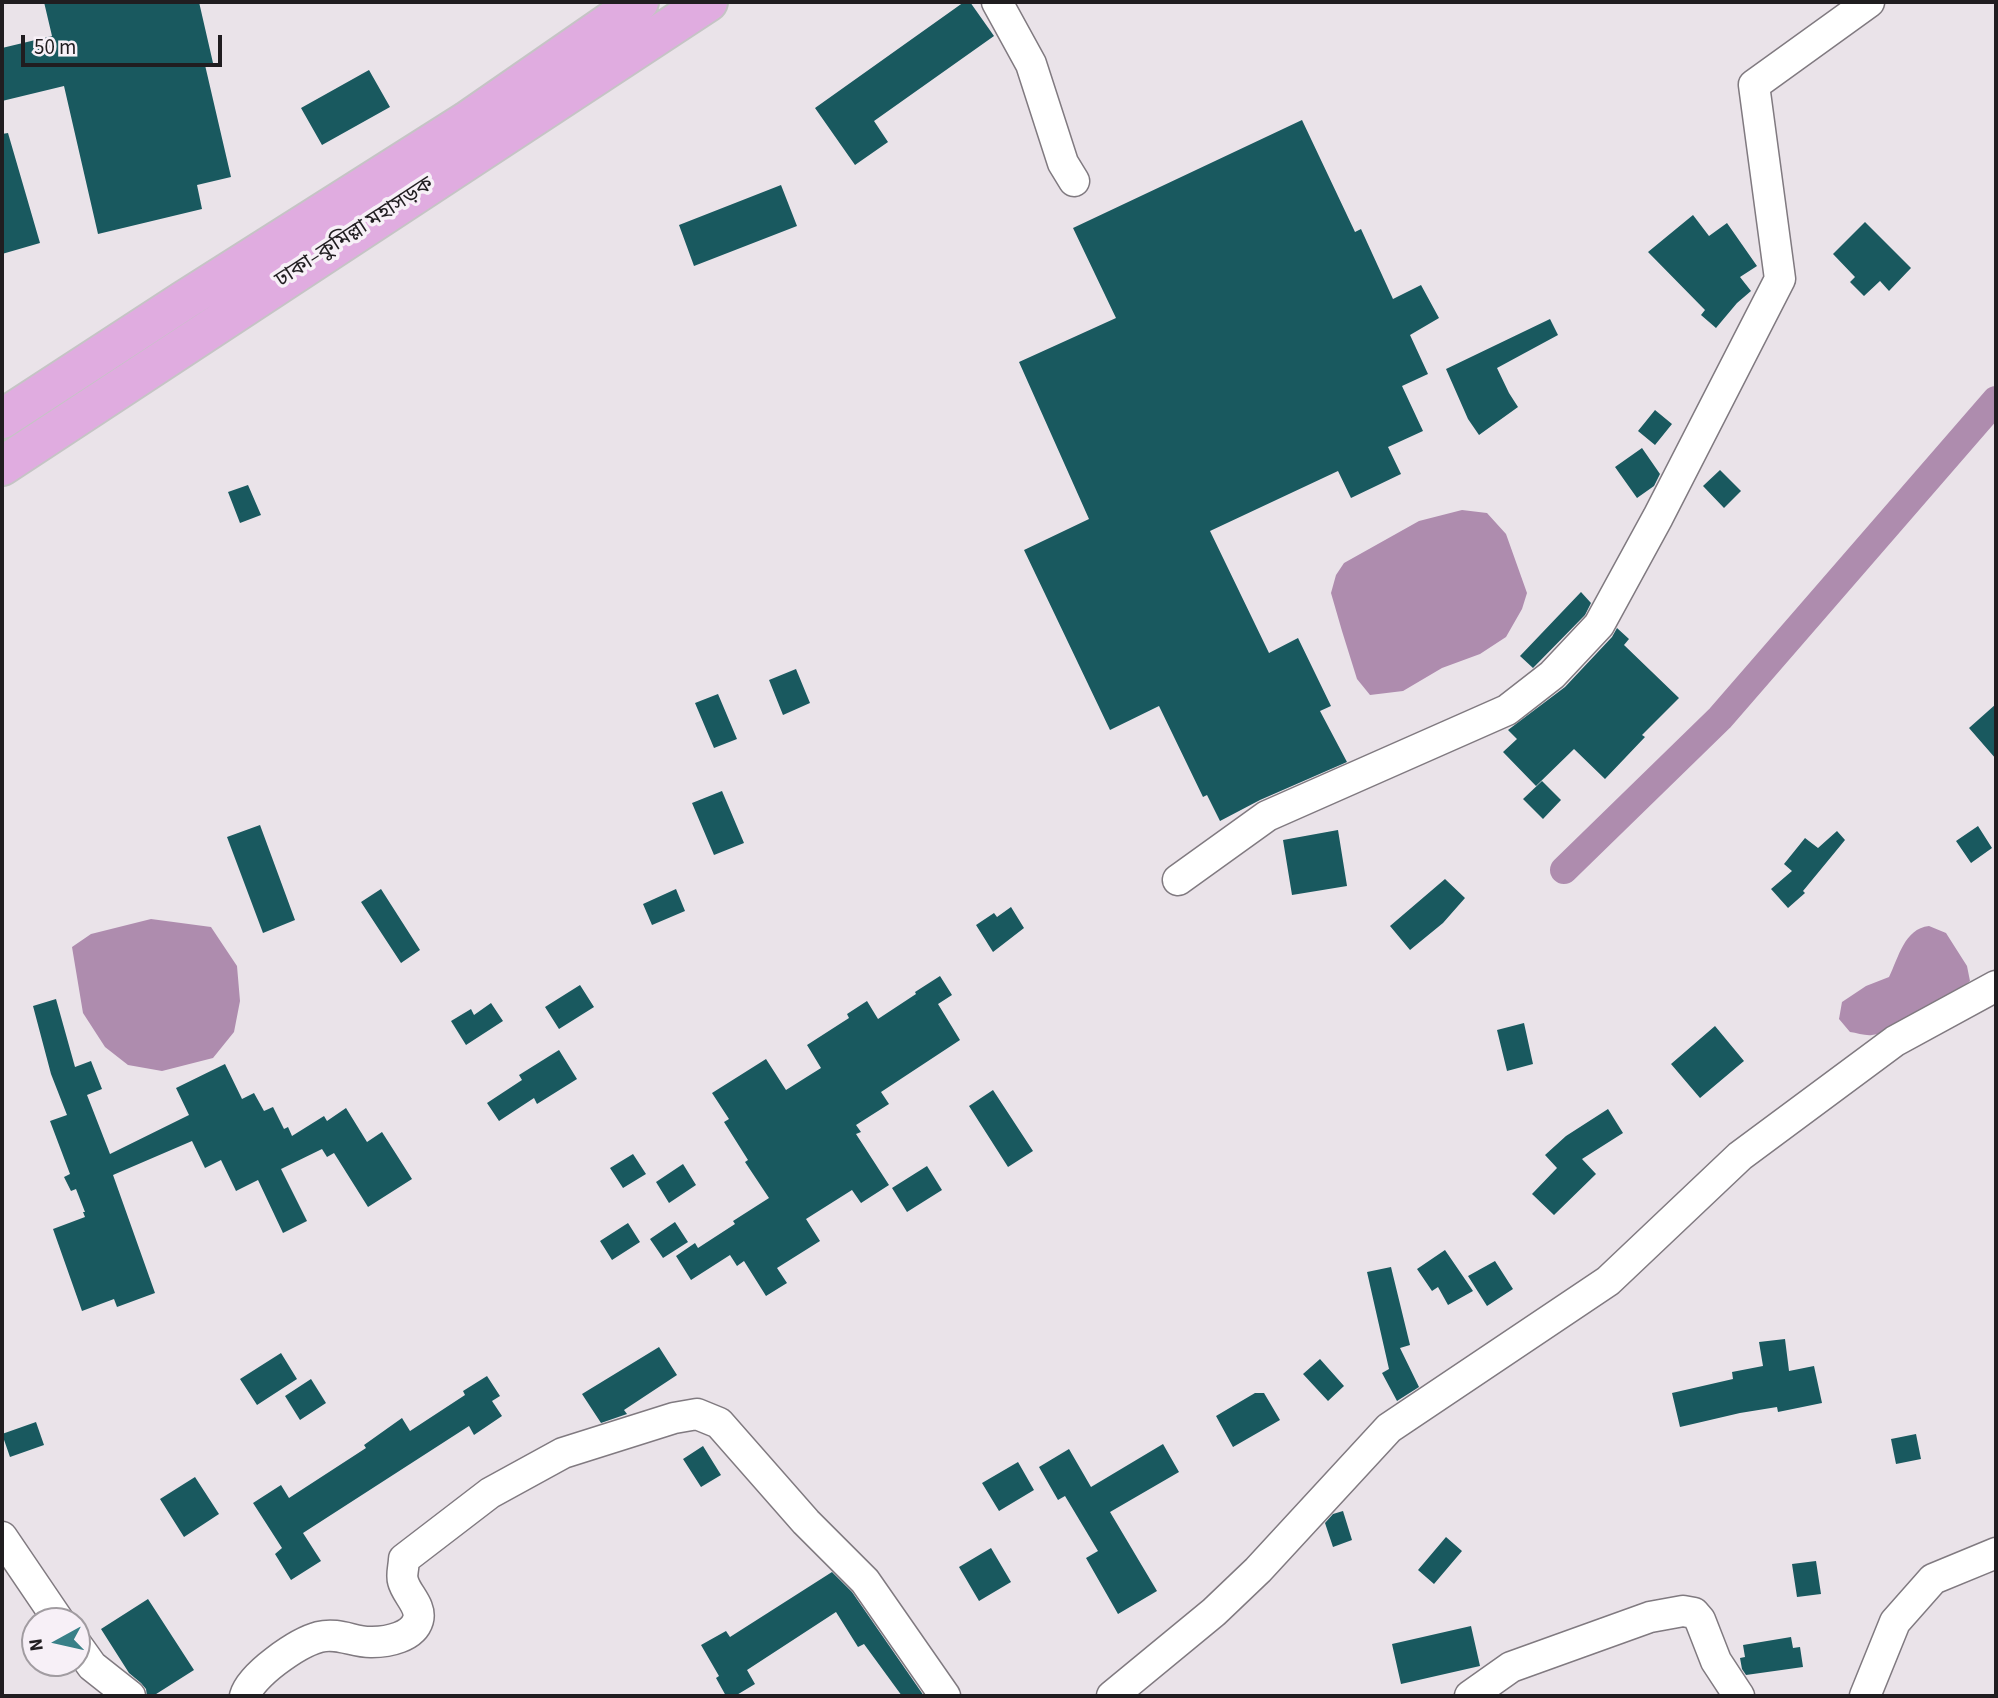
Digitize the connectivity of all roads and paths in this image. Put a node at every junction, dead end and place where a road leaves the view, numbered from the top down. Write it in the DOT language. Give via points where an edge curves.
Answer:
graph roads {
  1 [pos="639,2"];
  2 [pos="709,2"];
  3 [pos="997,2"];
  4 [pos="1869,2"];
  5 [pos="1074,181"];
  6 [pos="2,419"];
  7 [pos="2,466"];
  8 [pos="1178,880"];
  9 [pos="1996,986"];
  10 [pos="2,1537"];
  11 [pos="1996,1553"];
  12 [pos="50,1607"];
  13 [pos="91,1665"];
  14 [pos="130,1696"];
  15 [pos="245,1696"];
  16 [pos="945,1696"];
  17 [pos="1112,1696"];
  18 [pos="1470,1696"];
  19 [pos="1739,1696"];
  20 [pos="1865,1696"];
  1 -- 6 [label="highway, ঢাকা–কুমিল্লা মহাসড়ক" via="467,121"];
  2 -- 7 [label="highway, ঢাকা–কুমিল্লা মহাসড়ক"];
  3 -- 5 [label="street" via="1031,65 1063,163"];
  4 -- 8 [label="street" via="1754,85 1780,279 1599,625 1552,675 1507,710 1267,816"];
  9 -- 17 [label="street" via="1895,1041 1741,1156 1608,1282 1389,1428 1258,1570"];
  10 -- 12 [label="street"];
  11 -- 20 [label="street" via="1933,1579 1895,1622"];
  13 -- 14 [label="street"];
  15 -- 16 [label="street" via="261,1671 319,1637 347,1636 371,1642 413,1630 419,1618 402,1580 404,1559 490,1493 563,1453 697,1413 719,1423 865,1581"];
  18 -- 19 [label="street" via="1511,1667 1650,1617 1689,1611 1700,1620 1716,1661"];
}
